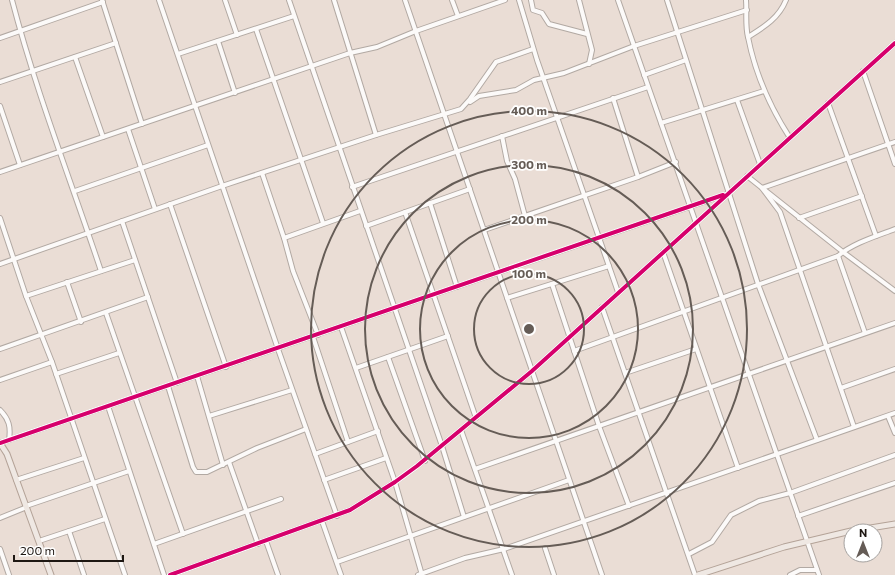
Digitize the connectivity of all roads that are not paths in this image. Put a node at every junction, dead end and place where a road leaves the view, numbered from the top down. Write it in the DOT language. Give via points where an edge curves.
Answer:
graph roads {
  1 [pos="12,0"];
  2 [pos="159,0"];
  3 [pos="225,0"];
  4 [pos="289,0"];
  5 [pos="334,0"];
  6 [pos="405,0"];
  7 [pos="452,0"];
  8 [pos="506,0"];
  9 [pos="518,0"];
  10 [pos="531,0"];
  11 [pos="579,0"];
  12 [pos="618,0"];
  13 [pos="667,0"];
  14 [pos="746,0"];
  15 [pos="786,0"];
  16 [pos="103,1"];
  17 [pos="747,10"];
  18 [pos="294,16"];
  19 [pos="458,16"];
  20 [pos="256,29"];
  21 [pos="416,31"];
  22 [pos="20,32"];
  23 [pos="678,32"];
  24 [pos="587,34"];
  25 [pos="237,35"];
  26 [pos="748,37"];
  27 [pos="0,38"];
  28 [pos="218,41"];
  29 [pos="116,43"];
  30 [pos="895,43"];
  31 [pos="634,46"];
  32 [pos="533,49"];
  33 [pos="350,53"];
  34 [pos="178,54"];
  35 [pos="75,57"];
  36 [pos="686,60"];
  37 [pos="589,64"];
  38 [pos="311,67"];
  39 [pos="32,71"];
  40 [pos="863,71"];
  41 [pos="644,75"];
  42 [pos="544,78"];
  43 [pos="273,80"];
  44 [pos="0,82"];
  45 [pos="648,86"];
  46 [pos="764,91"];
  47 [pos="235,93"];
  48 [pos="613,98"];
  49 [pos="737,100"];
  50 [pos="828,103"];
  51 [pos="0,106"];
  52 [pos="195,106"];
  53 [pos="461,109"];
  54 [pos="703,110"];
  55 [pos="444,113"];
  56 [pos="558,117"];
  57 [pos="661,123"];
  58 [pos="6,124"];
  59 [pos="142,124"];
  60 [pos="0,126"];
  61 [pos="128,129"];
  62 [pos="376,135"];
  63 [pos="502,136"];
  64 [pos="103,137"];
  65 [pos="790,138"];
  66 [pos="895,142"];
  67 [pos="888,144"];
  68 [pos="208,145"];
  69 [pos="339,147"];
  70 [pos="60,151"];
  71 [pos="457,151"];
  72 [pos="847,158"];
  73 [pos="301,160"];
  74 [pos="676,162"];
  75 [pos="760,164"];
  76 [pos="895,164"];
  77 [pos="20,165"];
  78 [pos="140,168"];
  79 [pos="0,172"];
  80 [pos="262,173"];
  81 [pos="747,176"];
  82 [pos="638,177"];
  83 [pos="222,186"];
  84 [pos="352,187"];
  85 [pos="762,188"];
  86 [pos="470,189"];
  87 [pos="75,191"];
  88 [pos="729,193"];
  89 [pos="585,196"];
  90 [pos="862,196"];
  91 [pos="430,203"];
  92 [pos="170,204"];
  93 [pos="691,206"];
  94 [pos="155,209"];
  95 [pos="360,211"];
  96 [pos="405,212"];
  97 [pos="524,216"];
  98 [pos="0,218"];
  99 [pos="799,218"];
  100 [pos="122,220"];
  101 [pos="696,222"];
  102 [pos="323,224"];
  103 [pos="366,226"];
  104 [pos="484,230"];
  105 [pos="895,230"];
  106 [pos="89,232"];
  107 [pos="876,236"];
  108 [pos="284,238"];
  109 [pos="600,238"];
  110 [pos="663,252"];
  111 [pos="843,252"];
  112 [pos="838,256"];
  113 [pos="14,259"];
  114 [pos="136,260"];
  115 [pos="0,264"];
  116 [pos="609,266"];
  117 [pos="101,271"];
  118 [pos="800,271"];
  119 [pos="498,273"];
  120 [pos="67,282"];
  121 [pos="552,284"];
  122 [pos="758,284"];
  123 [pos="457,287"];
  124 [pos="895,291"];
  125 [pos="618,292"];
  126 [pos="434,295"];
  127 [pos="26,296"];
  128 [pos="148,297"];
  129 [pos="722,297"];
  130 [pos="507,298"];
  131 [pos="602,307"];
  132 [pos="394,309"];
  133 [pos="684,311"];
  134 [pos="106,313"];
  135 [pos="81,322"];
  136 [pos="895,323"];
  137 [pos="341,327"];
  138 [pos="865,333"];
  139 [pos="42,335"];
  140 [pos="318,335"];
  141 [pos="448,336"];
  142 [pos="313,337"];
  143 [pos="569,337"];
  144 [pos="613,338"];
  145 [pos="0,347"];
  146 [pos="827,347"];
  147 [pos="278,349"];
  148 [pos="696,349"];
  149 [pos="409,350"];
  150 [pos="574,351"];
  151 [pos="119,353"];
  152 [pos="388,357"];
  153 [pos="786,361"];
  154 [pos="52,362"];
  155 [pos="226,367"];
  156 [pos="356,368"];
  157 [pos="895,369"];
  158 [pos="532,371"];
  159 [pos="625,373"];
  160 [pos="56,374"];
  161 [pos="748,374"];
  162 [pos="197,376"];
  163 [pos="0,380"];
  164 [pos="177,383"];
  165 [pos="168,386"];
  166 [pos="709,387"];
  167 [pos="841,388"];
  168 [pos="292,390"];
  169 [pos="136,397"];
  170 [pos="108,406"];
  171 [pos="0,410"];
  172 [pos="639,412"];
  173 [pos="895,413"];
  174 [pos="209,416"];
  175 [pos="888,416"];
  176 [pos="476,418"];
  177 [pos="71,419"];
  178 [pos="599,426"];
  179 [pos="854,427"];
  180 [pos="306,429"];
  181 [pos="461,430"];
  182 [pos="378,431"];
  183 [pos="895,433"];
  184 [pos="9,440"];
  185 [pos="817,440"];
  186 [pos="556,441"];
  187 [pos="348,442"];
  188 [pos="0,443"];
  189 [pos="442,446"];
  190 [pos="315,454"];
  191 [pos="776,454"];
  192 [pos="895,455"];
  193 [pos="84,458"];
  194 [pos="386,458"];
  195 [pos="425,460"];
  196 [pos="229,462"];
  197 [pos="223,465"];
  198 [pos="738,468"];
  199 [pos="475,469"];
  200 [pos="129,471"];
  201 [pos="16,480"];
  202 [pos="324,480"];
  203 [pos="569,480"];
  204 [pos="395,482"];
  205 [pos="92,484"];
  206 [pos="895,484"];
  207 [pos="667,492"];
  208 [pos="790,493"];
  209 [pos="281,499"];
  210 [pos="26,506"];
  211 [pos="629,506"];
  212 [pos="488,508"];
  213 [pos="246,511"];
  214 [pos="337,516"];
  215 [pos="798,516"];
  216 [pos="464,517"];
  217 [pos="0,518"];
  218 [pos="105,519"];
  219 [pos="322,521"];
  220 [pos="583,521"];
  221 [pos="895,524"];
  222 [pos="883,526"];
  223 [pos="69,531"];
  224 [pos="843,533"];
  225 [pos="183,534"];
  226 [pos="410,537"];
  227 [pos="39,541"];
  228 [pos="266,541"];
  229 [pos="807,541"];
  230 [pos="154,544"];
  231 [pos="258,544"];
  232 [pos="545,548"];
  233 [pos="0,549"];
  234 [pos="504,549"];
  235 [pos="1,554"];
  236 [pos="688,554"];
  237 [pos="337,562"];
  238 [pos="817,570"];
  239 [pos="9,575"];
  240 [pos="51,575"];
  241 [pos="84,575"];
  242 [pos="124,575"];
  243 [pos="164,575"];
  244 [pos="170,575"];
  245 [pos="278,575"];
  246 [pos="341,575"];
  247 [pos="421,575"];
  248 [pos="512,575"];
  249 [pos="554,575"];
  250 [pos="602,575"];
  251 [pos="695,575"];
  252 [pos="698,575"];
  253 [pos="790,575"];
  254 [pos="819,575"];
  1 -- 22 [label="street"];
  2 -- 34 [label="street"];
  3 -- 25 [label="street"];
  4 -- 18 [label="street"];
  5 -- 33 [label="street"];
  6 -- 21 [label="street"];
  7 -- 19 [label="street"];
  8 -- 19 [label="street"];
  9 -- 32 [label="street"];
  10 -- 24 [label="street" via="533,10 542,13 549,24"];
  11 -- 24 [label="street"];
  12 -- 31 [label="street"];
  13 -- 23 [label="street"];
  14 -- 17 [label="street"];
  15 -- 26 [label="street" via="782,12"];
  16 -- 22 [label="street"];
  16 -- 29 [label="street"];
  17 -- 23 [label="street"];
  17 -- 26 [label="street"];
  18 -- 20 [label="street"];
  18 -- 38 [label="street"];
  19 -- 21 [label="street"];
  20 -- 25 [label="street"];
  20 -- 43 [label="street"];
  21 -- 33 [label="street" via="377,47"];
  21 -- 55 [label="street"];
  22 -- 27 [label="street"];
  22 -- 39 [label="street"];
  23 -- 31 [label="street"];
  23 -- 36 [label="street"];
  24 -- 37 [label="street" via="592,50"];
  25 -- 28 [label="street"];
  26 -- 46 [label="street"];
  28 -- 34 [label="street"];
  28 -- 47 [label="street"];
  29 -- 35 [label="street"];
  29 -- 59 [label="street"];
  30 -- 40 [label="street"];
  31 -- 37 [label="street"];
  31 -- 41 [label="street"];
  32 -- 42 [label="street"];
  32 -- 53 [label="street" via="496,62"];
  33 -- 38 [label="street"];
  33 -- 62 [label="street"];
  34 -- 52 [label="street"];
  35 -- 39 [label="street"];
  35 -- 64 [label="street"];
  36 -- 41 [label="street"];
  36 -- 54 [label="street"];
  37 -- 42 [label="street"];
  38 -- 43 [label="street"];
  38 -- 69 [label="street"];
  39 -- 44 [label="street"];
  39 -- 70 [label="street"];
  40 -- 50 [label="street"];
  40 -- 67 [label="street"];
  41 -- 45 [label="street"];
  42 -- 53 [label="street" via="510,92 479,96"];
  42 -- 56 [label="street"];
  43 -- 47 [label="street"];
  43 -- 73 [label="street"];
  45 -- 48 [label="street"];
  45 -- 57 [label="street"];
  46 -- 49 [label="street"];
  46 -- 65 [label="street" via="776,117"];
  47 -- 52 [label="street"];
  48 -- 56 [label="street"];
  48 -- 82 [label="street"];
  49 -- 54 [label="street"];
  49 -- 75 [label="street"];
  50 -- 65 [label="street"];
  50 -- 72 [label="street"];
  51 -- 58 [label="street"];
  52 -- 59 [label="street"];
  52 -- 68 [label="street"];
  53 -- 55 [label="street"];
  54 -- 57 [label="street"];
  54 -- 88 [label="street"];
  55 -- 62 [label="street"];
  55 -- 71 [label="street"];
  56 -- 63 [label="street"];
  56 -- 89 [label="street"];
  57 -- 74 [label="street"];
  58 -- 60 [label="street"];
  58 -- 77 [label="street"];
  59 -- 61 [label="street"];
  61 -- 64 [label="street"];
  61 -- 78 [label="street"];
  62 -- 69 [label="street"];
  63 -- 71 [label="street"];
  63 -- 97 [label="street"];
  64 -- 70 [label="street"];
  65 -- 75 [label="street"];
  66 -- 67 [label="street"];
  67 -- 72 [label="street"];
  67 -- 76 [label="street"];
  68 -- 78 [label="street"];
  68 -- 83 [label="street"];
  69 -- 73 [label="street"];
  69 -- 84 [label="street"];
  70 -- 77 [label="street"];
  70 -- 87 [label="street"];
  71 -- 84 [label="street"];
  71 -- 86 [label="street"];
  72 -- 85 [label="street"];
  72 -- 90 [label="street"];
  73 -- 80 [label="street"];
  73 -- 102 [label="street"];
  74 -- 82 [label="street"];
  74 -- 93 [label="street"];
  75 -- 81 [label="street"];
  77 -- 79 [label="street"];
  78 -- 87 [label="street"];
  78 -- 94 [label="street"];
  80 -- 83 [label="street"];
  80 -- 108 [label="street"];
  81 -- 85 [label="street"];
  81 -- 88 [label="street"];
  82 -- 89 [label="street"];
  83 -- 92 [label="street"];
  83 -- 147 [label="street"];
  84 -- 95 [label="street"];
  85 -- 99 [label="street"];
  85 -- 118 [label="street" via="780,212"];
  86 -- 91 [label="street"];
  86 -- 104 [label="street"];
  87 -- 106 [label="street"];
  88 -- 93 [label="street"];
  88 -- 101 [label="street"];
  88 -- 122 [label="street"];
  89 -- 97 [label="street"];
  89 -- 109 [label="street"];
  90 -- 99 [label="street"];
  90 -- 107 [label="street"];
  91 -- 96 [label="street"];
  91 -- 123 [label="street"];
  92 -- 94 [label="street"];
  92 -- 155 [label="street"];
  93 -- 101 [label="street"];
  93 -- 109 [label="street"];
  94 -- 100 [label="street"];
  95 -- 102 [label="street"];
  95 -- 103 [label="street"];
  96 -- 103 [label="street"];
  96 -- 126 [label="street"];
  97 -- 104 [label="street"];
  98 -- 113 [label="street"];
  99 -- 111 [label="street"];
  100 -- 106 [label="street"];
  100 -- 114 [label="street"];
  101 -- 110 [label="street"];
  101 -- 129 [label="street"];
  102 -- 108 [label="street"];
  103 -- 132 [label="street"];
  104 -- 119 [label="street"];
  105 -- 107 [label="street"];
  106 -- 113 [label="street"];
  106 -- 117 [label="street"];
  107 -- 111 [label="street"];
  108 -- 140 [label="street"];
  109 -- 116 [label="street"];
  109 -- 119 [label="street"];
  110 -- 125 [label="street"];
  110 -- 133 [label="street"];
  111 -- 112 [label="street"];
  111 -- 124 [label="street"];
  112 -- 118 [label="street"];
  112 -- 138 [label="street"];
  113 -- 115 [label="street"];
  113 -- 127 [label="street"];
  114 -- 117 [label="street"];
  114 -- 128 [label="street"];
  116 -- 121 [label="street"];
  116 -- 125 [label="street"];
  117 -- 120 [label="street"];
  118 -- 122 [label="street"];
  118 -- 146 [label="street"];
  119 -- 123 [label="street"];
  119 -- 130 [label="street"];
  120 -- 127 [label="street"];
  120 -- 135 [label="street"];
  121 -- 130 [label="street"];
  121 -- 143 [label="street"];
  122 -- 129 [label="street"];
  122 -- 153 [label="street"];
  123 -- 126 [label="street"];
  125 -- 131 [label="street"];
  126 -- 132 [label="street"];
  126 -- 141 [label="street"];
  127 -- 139 [label="street"];
  128 -- 134 [label="street"];
  128 -- 164 [label="street"];
  129 -- 133 [label="street"];
  129 -- 161 [label="street"];
  130 -- 158 [label="street"];
  131 -- 143 [label="street"];
  131 -- 144 [label="street"];
  132 -- 137 [label="street"];
  132 -- 149 [label="street"];
  133 -- 144 [label="street"];
  133 -- 148 [label="street"];
  134 -- 135 [label="street"];
  134 -- 151 [label="street"];
  135 -- 139 [label="street"];
  136 -- 138 [label="street"];
  137 -- 140 [label="street"];
  137 -- 156 [label="street"];
  138 -- 146 [label="street"];
  139 -- 145 [label="street"];
  139 -- 154 [label="street"];
  140 -- 142 [label="street"];
  141 -- 149 [label="street"];
  141 -- 176 [label="street"];
  142 -- 147 [label="street"];
  142 -- 187 [label="street"];
  143 -- 150 [label="street"];
  143 -- 158 [label="street"];
  144 -- 150 [label="street"];
  144 -- 159 [label="street"];
  146 -- 153 [label="street"];
  146 -- 167 [label="street"];
  147 -- 155 [label="street"];
  147 -- 168 [label="street"];
  148 -- 159 [label="street"];
  148 -- 166 [label="street"];
  149 -- 152 [label="street"];
  149 -- 189 [label="street"];
  150 -- 178 [label="street"];
  151 -- 160 [label="street"];
  151 -- 169 [label="street"];
  152 -- 156 [label="street"];
  152 -- 195 [label="street"];
  153 -- 161 [label="street"];
  153 -- 185 [label="street"];
  154 -- 160 [label="street"];
  154 -- 163 [label="street"];
  155 -- 162 [label="street"];
  156 -- 182 [label="street"];
  157 -- 167 [label="street"];
  158 -- 176 [label="street"];
  158 -- 186 [label="street"];
  159 -- 172 [label="street"];
  160 -- 177 [label="street"];
  161 -- 166 [label="street"];
  161 -- 191 [label="street"];
  162 -- 164 [label="street"];
  162 -- 174 [label="street"];
  164 -- 165 [label="street"];
  165 -- 169 [label="street"];
  165 -- 197 [label="street" via="196,472 201,473"];
  166 -- 172 [label="street"];
  166 -- 198 [label="street"];
  167 -- 179 [label="street"];
  168 -- 174 [label="street"];
  168 -- 180 [label="street"];
  169 -- 170 [label="street"];
  169 -- 225 [label="street"];
  170 -- 177 [label="street"];
  170 -- 200 [label="street"];
  171 -- 184 [label="street" via="9,422"];
  172 -- 178 [label="street"];
  172 -- 207 [label="street"];
  173 -- 175 [label="street"];
  174 -- 197 [label="street"];
  175 -- 179 [label="street"];
  175 -- 183 [label="street"];
  176 -- 181 [label="street"];
  177 -- 184 [label="street"];
  177 -- 193 [label="street"];
  178 -- 186 [label="street"];
  178 -- 211 [label="street"];
  179 -- 185 [label="street"];
  180 -- 190 [label="street"];
  180 -- 196 [label="street"];
  181 -- 189 [label="street"];
  181 -- 199 [label="street"];
  182 -- 187 [label="street"];
  182 -- 194 [label="street"];
  184 -- 188 [label="street"];
  185 -- 191 [label="street"];
  186 -- 199 [label="street"];
  186 -- 203 [label="street"];
  187 -- 190 [label="street"];
  188 -- 201 [label="main road" via="7,454"];
  189 -- 195 [label="street"];
  189 -- 216 [label="street"];
  190 -- 202 [label="street"];
  191 -- 198 [label="street"];
  191 -- 208 [label="street"];
  192 -- 208 [label="street"];
  193 -- 201 [label="street"];
  193 -- 205 [label="street"];
  194 -- 202 [label="street"];
  194 -- 204 [label="street"];
  195 -- 204 [label="street"];
  196 -- 197 [label="street"];
  196 -- 213 [label="street"];
  198 -- 207 [label="street"];
  199 -- 212 [label="street"];
  200 -- 205 [label="street"];
  200 -- 230 [label="street"];
  201 -- 210 [label="main road"];
  202 -- 214 [label="street"];
  203 -- 212 [label="street"];
  203 -- 220 [label="street"];
  204 -- 214 [label="street"];
  204 -- 226 [label="street"];
  205 -- 210 [label="street"];
  205 -- 218 [label="street"];
  206 -- 215 [label="street"];
  207 -- 211 [label="street"];
  207 -- 236 [label="street"];
  208 -- 215 [label="street"];
  208 -- 236 [label="street" via="759,501 731,515 712,542"];
  209 -- 213 [label="street"];
  210 -- 217 [label="street"];
  210 -- 227 [label="main road"];
  211 -- 220 [label="street"];
  212 -- 216 [label="street"];
  212 -- 234 [label="street"];
  213 -- 225 [label="street"];
  213 -- 231 [label="street"];
  214 -- 219 [label="street"];
  215 -- 229 [label="street"];
  216 -- 226 [label="street"];
  218 -- 223 [label="street"];
  218 -- 242 [label="street"];
  219 -- 228 [label="street"];
  219 -- 237 [label="street"];
  220 -- 234 [label="street"];
  220 -- 250 [label="street"];
  221 -- 222 [label="main road"];
  223 -- 227 [label="street"];
  223 -- 241 [label="street"];
  224 -- 229 [label="main road"];
  225 -- 230 [label="street"];
  226 -- 237 [label="street"];
  226 -- 247 [label="street"];
  227 -- 240 [label="main road"];
  228 -- 231 [label="street"];
  228 -- 245 [label="street"];
  229 -- 238 [label="street"];
  229 -- 252 [label="main road"];
  230 -- 243 [label="street"];
  231 -- 244 [label="street"];
  232 -- 249 [label="street"];
  233 -- 235 [label="street"];
  234 -- 247 [label="street" via="465,558"];
  234 -- 248 [label="street"];
  235 -- 239 [label="street"];
  236 -- 251 [label="street"];
  237 -- 246 [label="street"];
  238 -- 253 [label="street" via="800,570"];
  238 -- 254 [label="street"];
}
